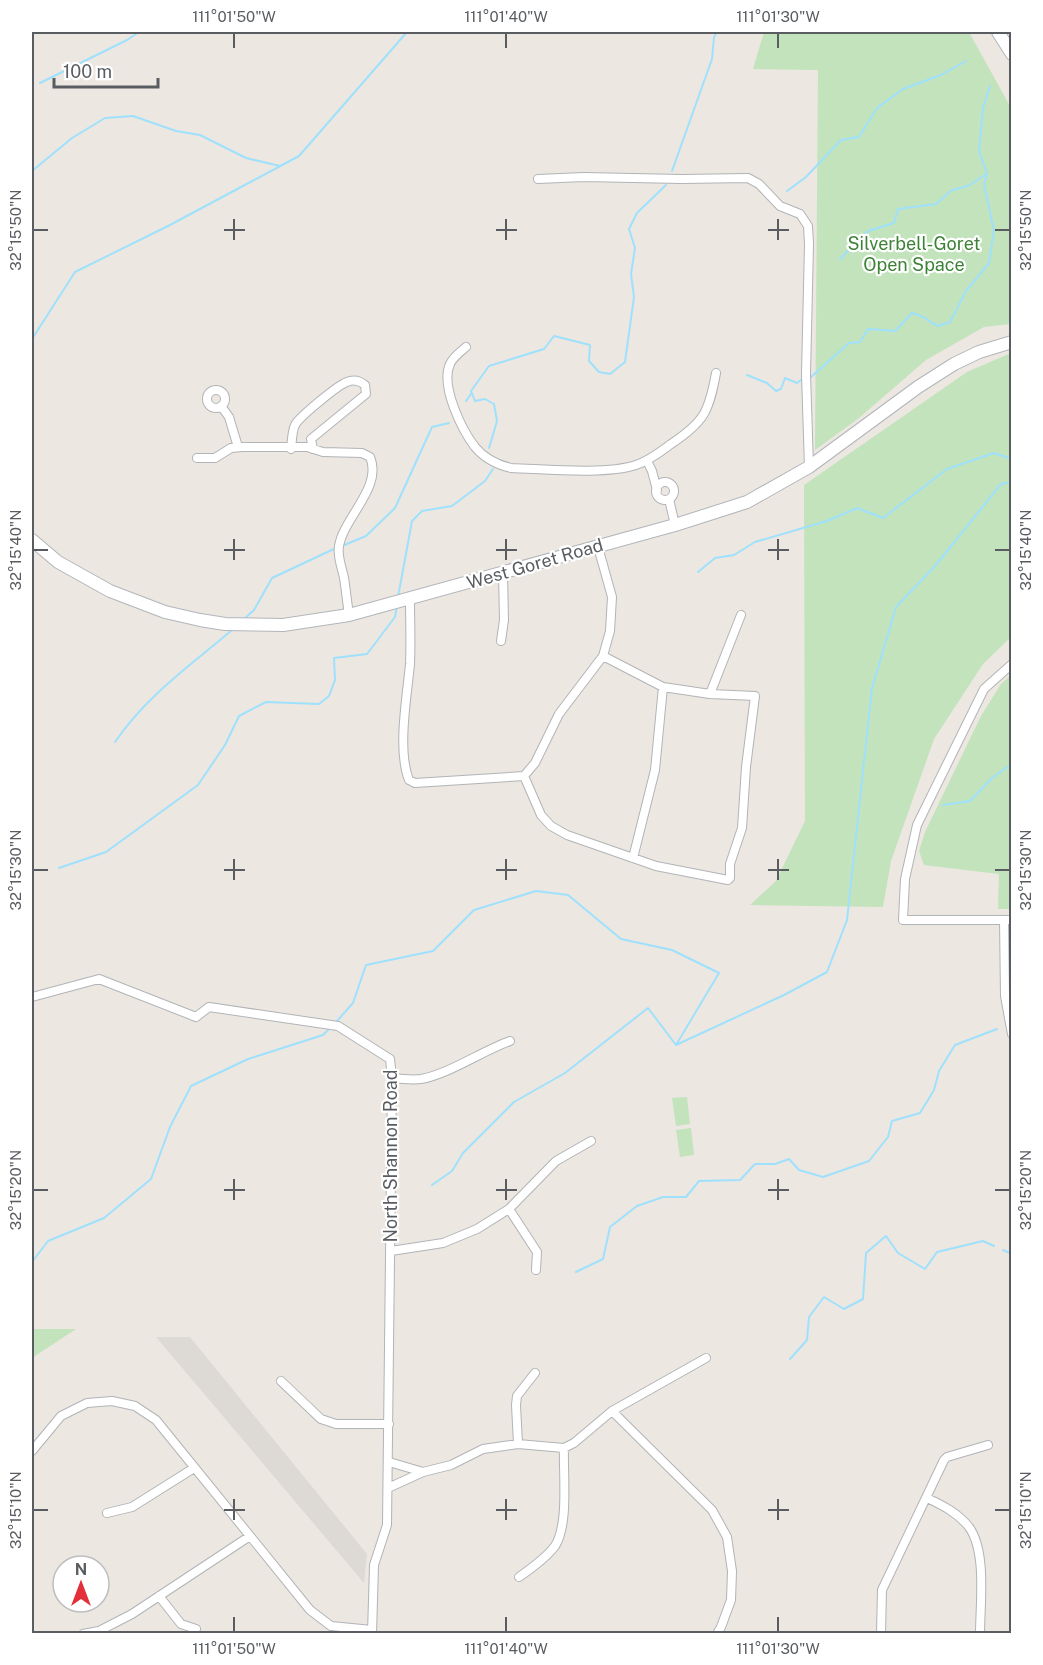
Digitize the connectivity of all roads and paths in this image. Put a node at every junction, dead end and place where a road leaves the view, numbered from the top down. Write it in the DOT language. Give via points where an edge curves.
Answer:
graph roads {
  1 [pos="998,32"];
  2 [pos="1011,54"];
  3 [pos="538,179"];
  4 [pos="1011,342"];
  5 [pos="466,347"];
  6 [pos="716,374"];
  7 [pos="221,406"];
  8 [pos="238,447"];
  9 [pos="291,449"];
  10 [pos="313,449"];
  11 [pos="197,458"];
  12 [pos="646,461"];
  13 [pos="808,467"];
  14 [pos="652,471"];
  15 [pos="666,482"];
  16 [pos="657,490"];
  17 [pos="669,499"];
  18 [pos="675,525"];
  19 [pos="32,540"];
  20 [pos="598,547"];
  21 [pos="503,574"];
  22 [pos="410,598"];
  23 [pos="349,615"];
  24 [pos="741,615"];
  25 [pos="501,641"];
  26 [pos="603,656"];
  27 [pos="1011,664"];
  28 [pos="663,687"];
  29 [pos="710,694"];
  30 [pos="524,776"];
  31 [pos="633,858"];
  32 [pos="1008,920"];
  33 [pos="32,998"];
  34 [pos="1011,1034"];
  35 [pos="510,1041"];
  36 [pos="392,1078"];
  37 [pos="591,1141"];
  38 [pos="509,1209"];
  39 [pos="391,1251"];
  40 [pos="537,1270"];
  41 [pos="706,1358"];
  42 [pos="535,1373"];
  43 [pos="281,1381"];
  44 [pos="612,1411"];
  45 [pos="389,1424"];
  46 [pos="518,1444"];
  47 [pos="988,1444"];
  48 [pos="564,1448"];
  49 [pos="32,1451"];
  50 [pos="389,1462"];
  51 [pos="194,1468"];
  52 [pos="423,1472"];
  53 [pos="388,1488"];
  54 [pos="927,1498"];
  55 [pos="107,1512"];
  56 [pos="250,1536"];
  57 [pos="519,1577"];
  58 [pos="159,1596"];
  59 [pos="196,1629"];
  60 [pos="372,1632"];
  61 [pos="83,1634"];
  62 [pos="717,1634"];
  63 [pos="880,1634"];
  64 [pos="980,1634"];
  1 -- 2 [label="street"];
  3 -- 13 [label="street" via="748,178 780,206 800,214 808,226 809,244"];
  4 -- 13 [label="street, West Goret Road" via="954,364"];
  5 -- 12 [label="street" via="449,366 449,393 476,448 499,465 613,469"];
  6 -- 12 [label="street" via="709,406 697,425"];
  7 -- 8 [label="street" via="229,417"];
  8 -- 9 [label="street"];
  8 -- 11 [label="street" via="215,458"];
  9 -- 10 [label="street"];
  9 -- 10 [label="street" via="294,426 300,418 348,381 358,380 365,385 366,394 311,439"];
  10 -- 23 [label="street" via="324,453 362,453 374,465 372,478 338,549"];
  12 -- 14 [label="street"];
  13 -- 18 [label="street, West Goret Road" via="747,502"];
  14 -- 15 [label="street"];
  14 -- 16 [label="street"];
  15 -- 16 [label="street"];
  15 -- 17 [label="street" via="674,491"];
  16 -- 17 [label="street" via="660,497"];
  17 -- 18 [label="street"];
  18 -- 20 [label="street, West Goret Road"];
  19 -- 23 [label="street, West Goret Road" via="84,579 136,602 177,614 225,624 258,625 297,624"];
  20 -- 21 [label="street, West Goret Road"];
  20 -- 26 [label="street" via="612,597 610,632"];
  21 -- 22 [label="street, West Goret Road"];
  21 -- 25 [label="street"];
  22 -- 23 [label="street, West Goret Road"];
  22 -- 30 [label="street" via="404,738 409,780 415,783"];
  24 -- 29 [label="street"];
  26 -- 28 [label="street"];
  26 -- 30 [label="street" via="559,714 535,763"];
  27 -- 32 [label="street" via="984,689 917,825 905,879 903,920"];
  28 -- 29 [label="street"];
  28 -- 31 [label="street" via="655,770"];
  29 -- 31 [label="street" via="755,696 742,828 730,864 731,875 728,880"];
  30 -- 31 [label="street" via="541,815 551,826"];
  32 -- 34 [label="street" via="1005,996"];
  33 -- 36 [label="street, North Shannon Road" via="99,979 196,1017 209,1008 338,1026 390,1059"];
  35 -- 36 [label="street" via="420,1079"];
  36 -- 39 [label="street, North Shannon Road"];
  37 -- 38 [label="street" via="556,1161"];
  38 -- 39 [label="street" via="477,1229 443,1243"];
  38 -- 40 [label="street" via="537,1252"];
  39 -- 45 [label="street, North Shannon Road"];
  41 -- 44 [label="street"];
  42 -- 46 [label="street" via="517,1396"];
  43 -- 45 [label="street" via="321,1419 336,1424"];
  44 -- 48 [label="street"];
  44 -- 62 [label="street" via="711,1510 727,1537 731,1600"];
  45 -- 50 [label="street, North Shannon Road"];
  46 -- 48 [label="street"];
  46 -- 52 [label="street" via="483,1449 451,1465"];
  47 -- 54 [label="street" via="947,1457"];
  48 -- 57 [label="street" via="562,1532 554,1547"];
  49 -- 51 [label="street" via="61,1416 87,1403 112,1401 135,1406 156,1420"];
  50 -- 52 [label="street"];
  50 -- 53 [label="street, North Shannon Road"];
  51 -- 55 [label="street" via="132,1508"];
  51 -- 56 [label="street"];
  52 -- 53 [label="street"];
  53 -- 60 [label="street, North Shannon Road" via="387,1525 374,1565"];
  54 -- 63 [label="street" via="882,1590"];
  54 -- 64 [label="street" via="958,1515 975,1539 980,1559"];
  56 -- 58 [label="street"];
  56 -- 60 [label="street" via="310,1610 331,1626"];
  58 -- 59 [label="street" via="181,1624"];
  58 -- 61 [label="street" via="99,1631"];
}
